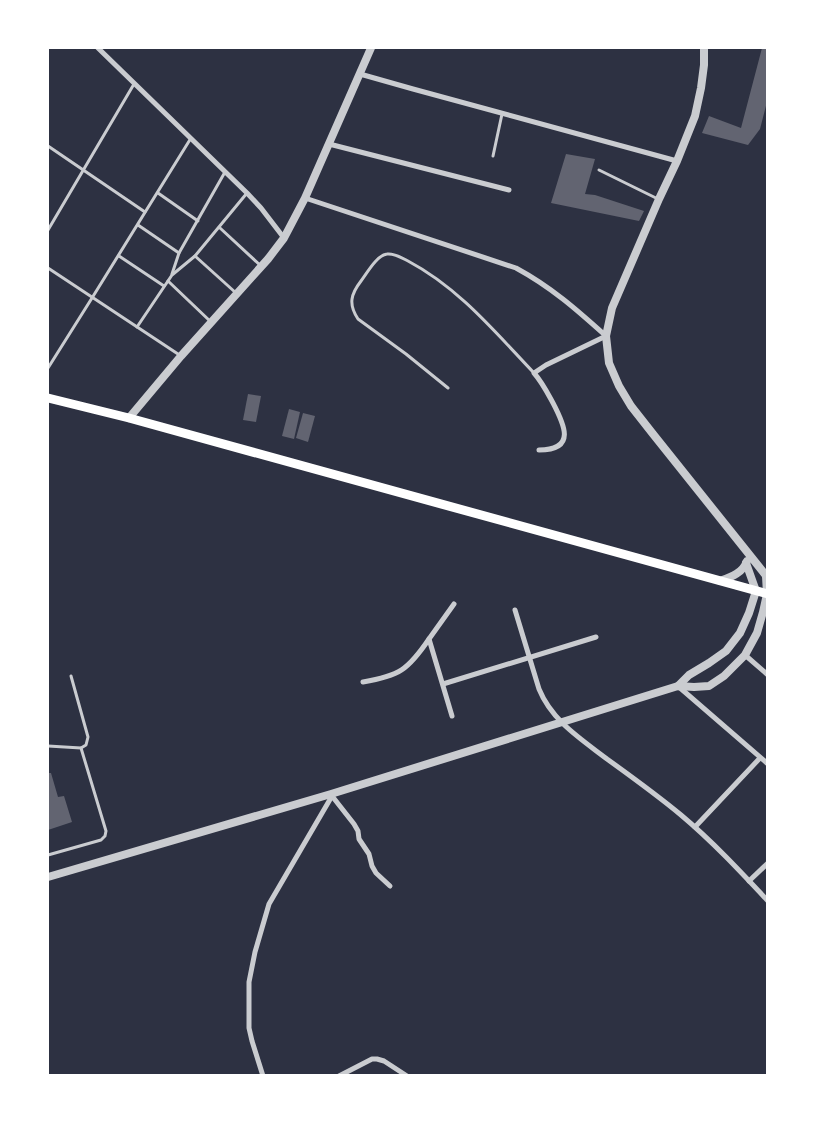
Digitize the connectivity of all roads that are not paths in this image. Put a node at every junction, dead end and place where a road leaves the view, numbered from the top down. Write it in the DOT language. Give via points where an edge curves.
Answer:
graph roads {
  1 [pos="98,48"];
  2 [pos="371,48"];
  3 [pos="704,48"];
  4 [pos="360,74"];
  5 [pos="135,83"];
  6 [pos="502,114"];
  7 [pos="191,138"];
  8 [pos="329,144"];
  9 [pos="48,146"];
  10 [pos="493,156"];
  11 [pos="677,161"];
  12 [pos="83,170"];
  13 [pos="599,170"];
  14 [pos="225,172"];
  15 [pos="509,190"];
  16 [pos="158,193"];
  17 [pos="247,193"];
  18 [pos="305,198"];
  19 [pos="659,199"];
  20 [pos="145,212"];
  21 [pos="198,221"];
  22 [pos="138,225"];
  23 [pos="220,228"];
  24 [pos="48,230"];
  25 [pos="284,238"];
  26 [pos="179,253"];
  27 [pos="118,256"];
  28 [pos="195,256"];
  29 [pos="261,266"];
  30 [pos="48,268"];
  31 [pos="172,275"];
  32 [pos="168,281"];
  33 [pos="164,286"];
  34 [pos="237,294"];
  35 [pos="92,298"];
  36 [pos="211,322"];
  37 [pos="137,327"];
  38 [pos="606,336"];
  39 [pos="181,356"];
  40 [pos="48,368"];
  41 [pos="534,373"];
  42 [pos="448,388"];
  43 [pos="48,398"];
  44 [pos="129,418"];
  45 [pos="539,450"];
  46 [pos="748,554"];
  47 [pos="746,564"];
  48 [pos="767,577"];
  49 [pos="720,581"];
  50 [pos="756,591"];
  51 [pos="767,594"];
  52 [pos="454,604"];
  53 [pos="515,610"];
  54 [pos="596,637"];
  55 [pos="429,639"];
  56 [pos="746,655"];
  57 [pos="529,657"];
  58 [pos="768,675"];
  59 [pos="71,676"];
  60 [pos="363,682"];
  61 [pos="443,684"];
  62 [pos="678,686"];
  63 [pos="452,716"];
  64 [pos="561,722"];
  65 [pos="48,746"];
  66 [pos="81,748"];
  67 [pos="760,758"];
  68 [pos="768,764"];
  69 [pos="332,795"];
  70 [pos="694,827"];
  71 [pos="48,855"];
  72 [pos="768,863"];
  73 [pos="48,877"];
  74 [pos="749,881"];
  75 [pos="390,886"];
  76 [pos="768,901"];
  77 [pos="264,1076"];
  78 [pos="339,1076"];
  79 [pos="407,1076"];
  1 -- 5 [label="street"];
  2 -- 4 [label="street"];
  3 -- 11 [label="street" via="695,116"];
  4 -- 6 [label="street"];
  4 -- 8 [label="street"];
  5 -- 7 [label="street"];
  5 -- 12 [label="lane"];
  6 -- 10 [label="lane"];
  6 -- 11 [label="street"];
  7 -- 14 [label="street"];
  7 -- 16 [label="lane"];
  8 -- 15 [label="street"];
  8 -- 18 [label="street"];
  9 -- 12 [label="lane"];
  11 -- 19 [label="street"];
  12 -- 20 [label="lane"];
  12 -- 24 [label="lane"];
  13 -- 19 [label="lane"];
  14 -- 17 [label="street"];
  14 -- 21 [label="lane"];
  16 -- 20 [label="lane"];
  16 -- 21 [label="lane"];
  17 -- 23 [label="lane"];
  17 -- 25 [label="street"];
  18 -- 25 [label="street"];
  18 -- 38 [label="street" via="516,268 573,305"];
  19 -- 38 [label="street" via="612,308"];
  20 -- 22 [label="lane"];
  21 -- 26 [label="lane"];
  22 -- 26 [label="lane"];
  22 -- 27 [label="lane"];
  23 -- 28 [label="lane"];
  23 -- 29 [label="lane"];
  25 -- 29 [label="street"];
  26 -- 31 [label="lane"];
  27 -- 33 [label="lane"];
  27 -- 35 [label="lane"];
  28 -- 31 [label="lane"];
  28 -- 34 [label="lane"];
  29 -- 34 [label="street"];
  30 -- 35 [label="lane"];
  31 -- 32 [label="lane"];
  32 -- 33 [label="lane"];
  32 -- 36 [label="lane"];
  33 -- 37 [label="lane"];
  34 -- 36 [label="street"];
  35 -- 37 [label="lane"];
  35 -- 40 [label="lane"];
  36 -- 39 [label="street"];
  37 -- 39 [label="lane"];
  38 -- 41 [label="street"];
  38 -- 46 [label="street" via="609,363 631,406"];
  39 -- 44 [label="street"];
  41 -- 42 [label="lane" via="471,306 438,279 393,254 380,256 353,292 355,314"];
  41 -- 45 [label="street" via="557,410 565,432 558,446"];
  43 -- 44 [label="main road"];
  44 -- 49 [label="main road"];
  46 -- 47 [label="street"];
  46 -- 48 [label="street"];
  47 -- 49 [label="street" via="743,570"];
  47 -- 50 [label="street"];
  48 -- 51 [label="street"];
  49 -- 50 [label="main road"];
  50 -- 51 [label="main road"];
  50 -- 62 [label="street" via="740,633 726,651"];
  51 -- 56 [label="street" via="757,632"];
  52 -- 55 [label="street"];
  53 -- 57 [label="street"];
  54 -- 57 [label="street"];
  55 -- 60 [label="street" via="408,667 384,678"];
  55 -- 61 [label="street"];
  56 -- 58 [label="street"];
  56 -- 62 [label="street" via="709,686"];
  57 -- 61 [label="street"];
  57 -- 64 [label="street" via="543,700"];
  59 -- 66 [label="lane" via="88,737 86,745"];
  61 -- 63 [label="street"];
  62 -- 64 [label="street"];
  62 -- 67 [label="street"];
  64 -- 69 [label="street"];
  64 -- 70 [label="street"];
  65 -- 66 [label="lane"];
  66 -- 71 [label="lane" via="105,836 101,840"];
  67 -- 68 [label="street"];
  67 -- 70 [label="street"];
  69 -- 73 [label="street"];
  69 -- 75 [label="street" via="358,831 376,874"];
  69 -- 77 [label="street" via="269,904 255,952 249,982 250,1028"];
  70 -- 74 [label="street"];
  72 -- 74 [label="street"];
  74 -- 76 [label="street"];
  78 -- 79 [label="street" via="372,1059"];
}
